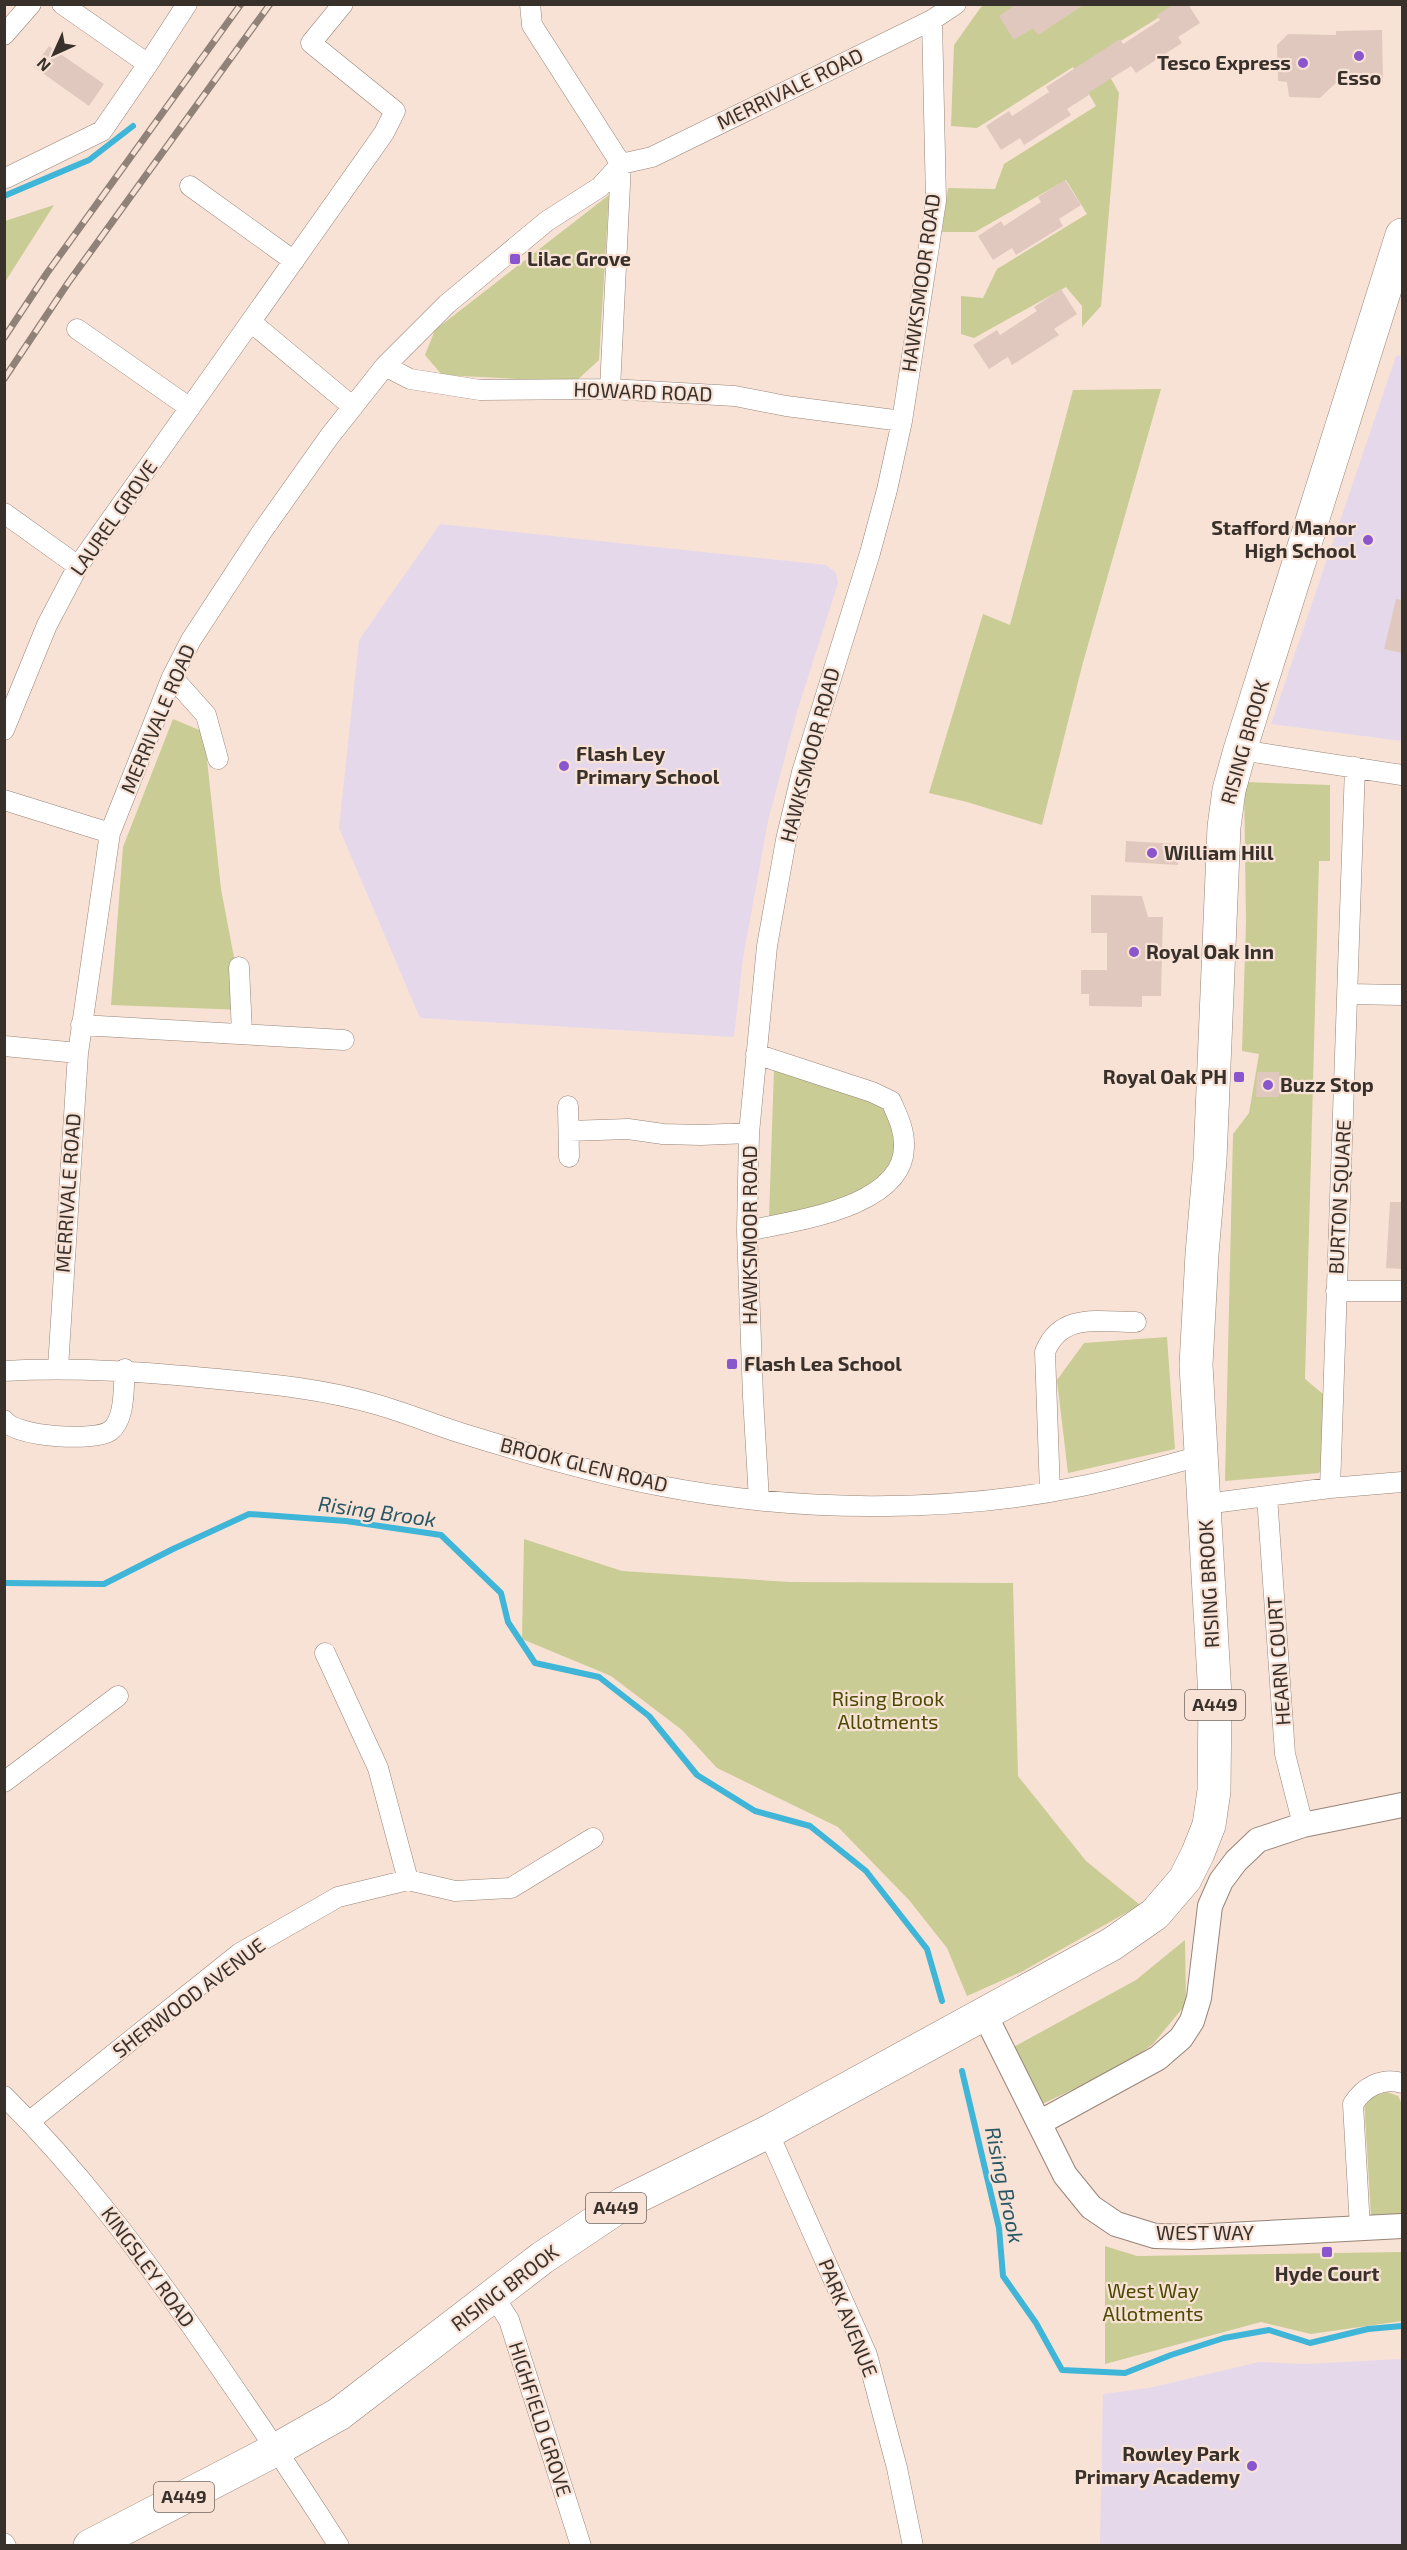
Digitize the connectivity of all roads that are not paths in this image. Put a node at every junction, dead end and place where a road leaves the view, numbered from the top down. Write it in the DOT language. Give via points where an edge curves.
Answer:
graph roads {
  1 [pos="31,4"];
  2 [pos="62,4"];
  3 [pos="187,4"];
  4 [pos="344,4"];
  5 [pos="530,4"];
  6 [pos="956,4"];
  7 [pos="932,20"];
  8 [pos="4,35"];
  9 [pos="148,64"];
  10 [pos="621,164"];
  11 [pos="6,178"];
  12 [pos="190,186"];
  13 [pos="1402,236"];
  14 [pos="294,261"];
  15 [pos="251,322"];
  16 [pos="78,329"];
  17 [pos="385,366"];
  18 [pos="610,389"];
  19 [pos="353,407"];
  20 [pos="190,408"];
  21 [pos="902,421"];
  22 [pos="4,513"];
  23 [pos="78,566"];
  24 [pos="172,677"];
  25 [pos="4,730"];
  26 [pos="1240,750"];
  27 [pos="218,759"];
  28 [pos="1355,767"];
  29 [pos="1402,775"];
  30 [pos="4,800"];
  31 [pos="110,833"];
  32 [pos="239,967"];
  33 [pos="1348,994"];
  34 [pos="1402,995"];
  35 [pos="81,1025"];
  36 [pos="242,1033"];
  37 [pos="344,1040"];
  38 [pos="4,1046"];
  39 [pos="78,1053"];
  40 [pos="756,1054"];
  41 [pos="568,1106"];
  42 [pos="568,1131"];
  43 [pos="749,1133"];
  44 [pos="569,1157"];
  45 [pos="747,1231"];
  46 [pos="1336,1291"];
  47 [pos="1402,1292"];
  48 [pos="1136,1322"];
  49 [pos="58,1368"];
  50 [pos="125,1370"];
  51 [pos="4,1371"];
  52 [pos="4,1420"];
  53 [pos="1200,1456"];
  54 [pos="1402,1482"];
  55 [pos="1330,1488"];
  56 [pos="1050,1492"];
  57 [pos="1267,1496"];
  58 [pos="759,1500"];
  59 [pos="1205,1504"];
  60 [pos="326,1653"];
  61 [pos="118,1696"];
  62 [pos="4,1782"];
  63 [pos="1402,1805"];
  64 [pos="1303,1825"];
  65 [pos="593,1838"];
  66 [pos="408,1880"];
  67 [pos="985,2015"];
  68 [pos="1402,2083"];
  69 [pos="4,2096"];
  70 [pos="30,2121"];
  71 [pos="1039,2123"];
  72 [pos="768,2132"];
  73 [pos="1402,2226"];
  74 [pos="1360,2228"];
  75 [pos="493,2295"];
  76 [pos="278,2449"];
  77 [pos="90,2546"];
  78 [pos="339,2546"];
  79 [pos="581,2546"];
  80 [pos="913,2546"];
  1 -- 8 [label="street"];
  2 -- 9 [label="street"];
  3 -- 9 [label="street"];
  4 -- 14 [label="street, LAUREL GROVE" via="312,44 395,111 384,133"];
  5 -- 10 [label="street" via="532,25"];
  6 -- 7 [label="street, MERRIVALE ROAD"];
  7 -- 10 [label="street, MERRIVALE ROAD" via="652,157"];
  7 -- 21 [label="street, HAWKSMOOR ROAD" via="936,201"];
  9 -- 11 [label="street" via="102,131"];
  10 -- 17 [label="street, MERRIVALE ROAD" via="600,187 547,221 447,304"];
  10 -- 18 [label="street"];
  12 -- 14 [label="street"];
  13 -- 26 [label="highway, RISING BROOK / A449"];
  14 -- 15 [label="street, LAUREL GROVE"];
  15 -- 19 [label="street"];
  15 -- 20 [label="street, LAUREL GROVE"];
  16 -- 20 [label="street"];
  17 -- 18 [label="street, HOWARD ROAD" via="410,379 480,390"];
  17 -- 19 [label="street, MERRIVALE ROAD"];
  18 -- 21 [label="street, HOWARD ROAD" via="735,396"];
  19 -- 24 [label="street, MERRIVALE ROAD" via="261,533 191,640"];
  20 -- 23 [label="street, LAUREL GROVE"];
  21 -- 40 [label="street, HAWKSMOOR ROAD" via="870,553 791,818 767,946"];
  22 -- 23 [label="street"];
  23 -- 25 [label="street, LAUREL GROVE" via="47,625"];
  24 -- 27 [label="street" via="206,715"];
  24 -- 31 [label="street, MERRIVALE ROAD"];
  26 -- 28 [label="street"];
  26 -- 53 [label="highway, RISING BROOK / A449" via="1224,827 1210,1160 1197,1332"];
  28 -- 29 [label="street"];
  28 -- 33 [label="street, BURTON SQUARE"];
  30 -- 31 [label="street"];
  31 -- 35 [label="street, MERRIVALE ROAD"];
  32 -- 36 [label="street"];
  33 -- 34 [label="street"];
  33 -- 46 [label="street, BURTON SQUARE"];
  35 -- 36 [label="street"];
  35 -- 39 [label="street, MERRIVALE ROAD"];
  36 -- 37 [label="street"];
  38 -- 39 [label="street"];
  39 -- 49 [label="street, MERRIVALE ROAD"];
  40 -- 43 [label="street, HAWKSMOOR ROAD"];
  40 -- 45 [label="street" via="891,1101 905,1147 898,1169 882,1188 857,1203"];
  41 -- 42 [label="street"];
  42 -- 43 [label="street"];
  42 -- 44 [label="street"];
  43 -- 45 [label="street, HAWKSMOOR ROAD"];
  45 -- 58 [label="street, HAWKSMOOR ROAD"];
  46 -- 47 [label="street, BURTON SQUARE"];
  46 -- 55 [label="street, BURTON SQUARE"];
  48 -- 56 [label="street" via="1067,1324 1049,1341 1045,1352"];
  49 -- 50 [label="street, BROOK GLEN ROAD"];
  49 -- 51 [label="street, BROOK GLEN ROAD"];
  50 -- 52 [label="street" via="120,1417 111,1430 94,1437 25,1432"];
  50 -- 58 [label="street, BROOK GLEN ROAD" via="300,1386 374,1403 460,1433 589,1470"];
  53 -- 56 [label="street, BROOK GLEN ROAD"];
  53 -- 59 [label="highway, RISING BROOK / A449"];
  54 -- 55 [label="street"];
  55 -- 57 [label="street"];
  56 -- 58 [label="street, BROOK GLEN ROAD" via="887,1505"];
  57 -- 59 [label="street"];
  57 -- 64 [label="street, HEARN COURT" via="1285,1754"];
  59 -- 67 [label="highway, RISING BROOK / A449" via="1215,1753 1209,1825 1198,1853 1172,1897 1137,1928"];
  60 -- 66 [label="street" via="378,1768"];
  61 -- 62 [label="street"];
  63 -- 64 [label="street"];
  64 -- 71 [label="street" via="1258,1840 1221,1881 1210,1906 1199,1998 1192,2021 1181,2038 1158,2058"];
  65 -- 66 [label="street, SHERWOOD AVENUE" via="512,1888 455,1891"];
  66 -- 70 [label="street, SHERWOOD AVENUE" via="338,1897 240,1953"];
  67 -- 71 [label="street, WEST WAY"];
  67 -- 72 [label="highway, RISING BROOK / A449"];
  68 -- 74 [label="street" via="1372,2084 1353,2104"];
  69 -- 70 [label="street, KINGSLEY ROAD"];
  70 -- 76 [label="street, KINGSLEY ROAD" via="149,2265"];
  71 -- 74 [label="street, WEST WAY" via="1078,2193 1102,2215 1133,2230 1155,2236 1191,2237"];
  72 -- 75 [label="highway, RISING BROOK / A449" via="624,2203"];
  72 -- 80 [label="street, PARK AVENUE" via="867,2355"];
  73 -- 74 [label="street, WEST WAY"];
  75 -- 76 [label="highway, RISING BROOK / A449" via="339,2414"];
  75 -- 79 [label="street, HIGHFIELD GROVE" via="509,2320"];
  76 -- 77 [label="highway, A449"];
  76 -- 78 [label="street, KINGSLEY ROAD"];
}
